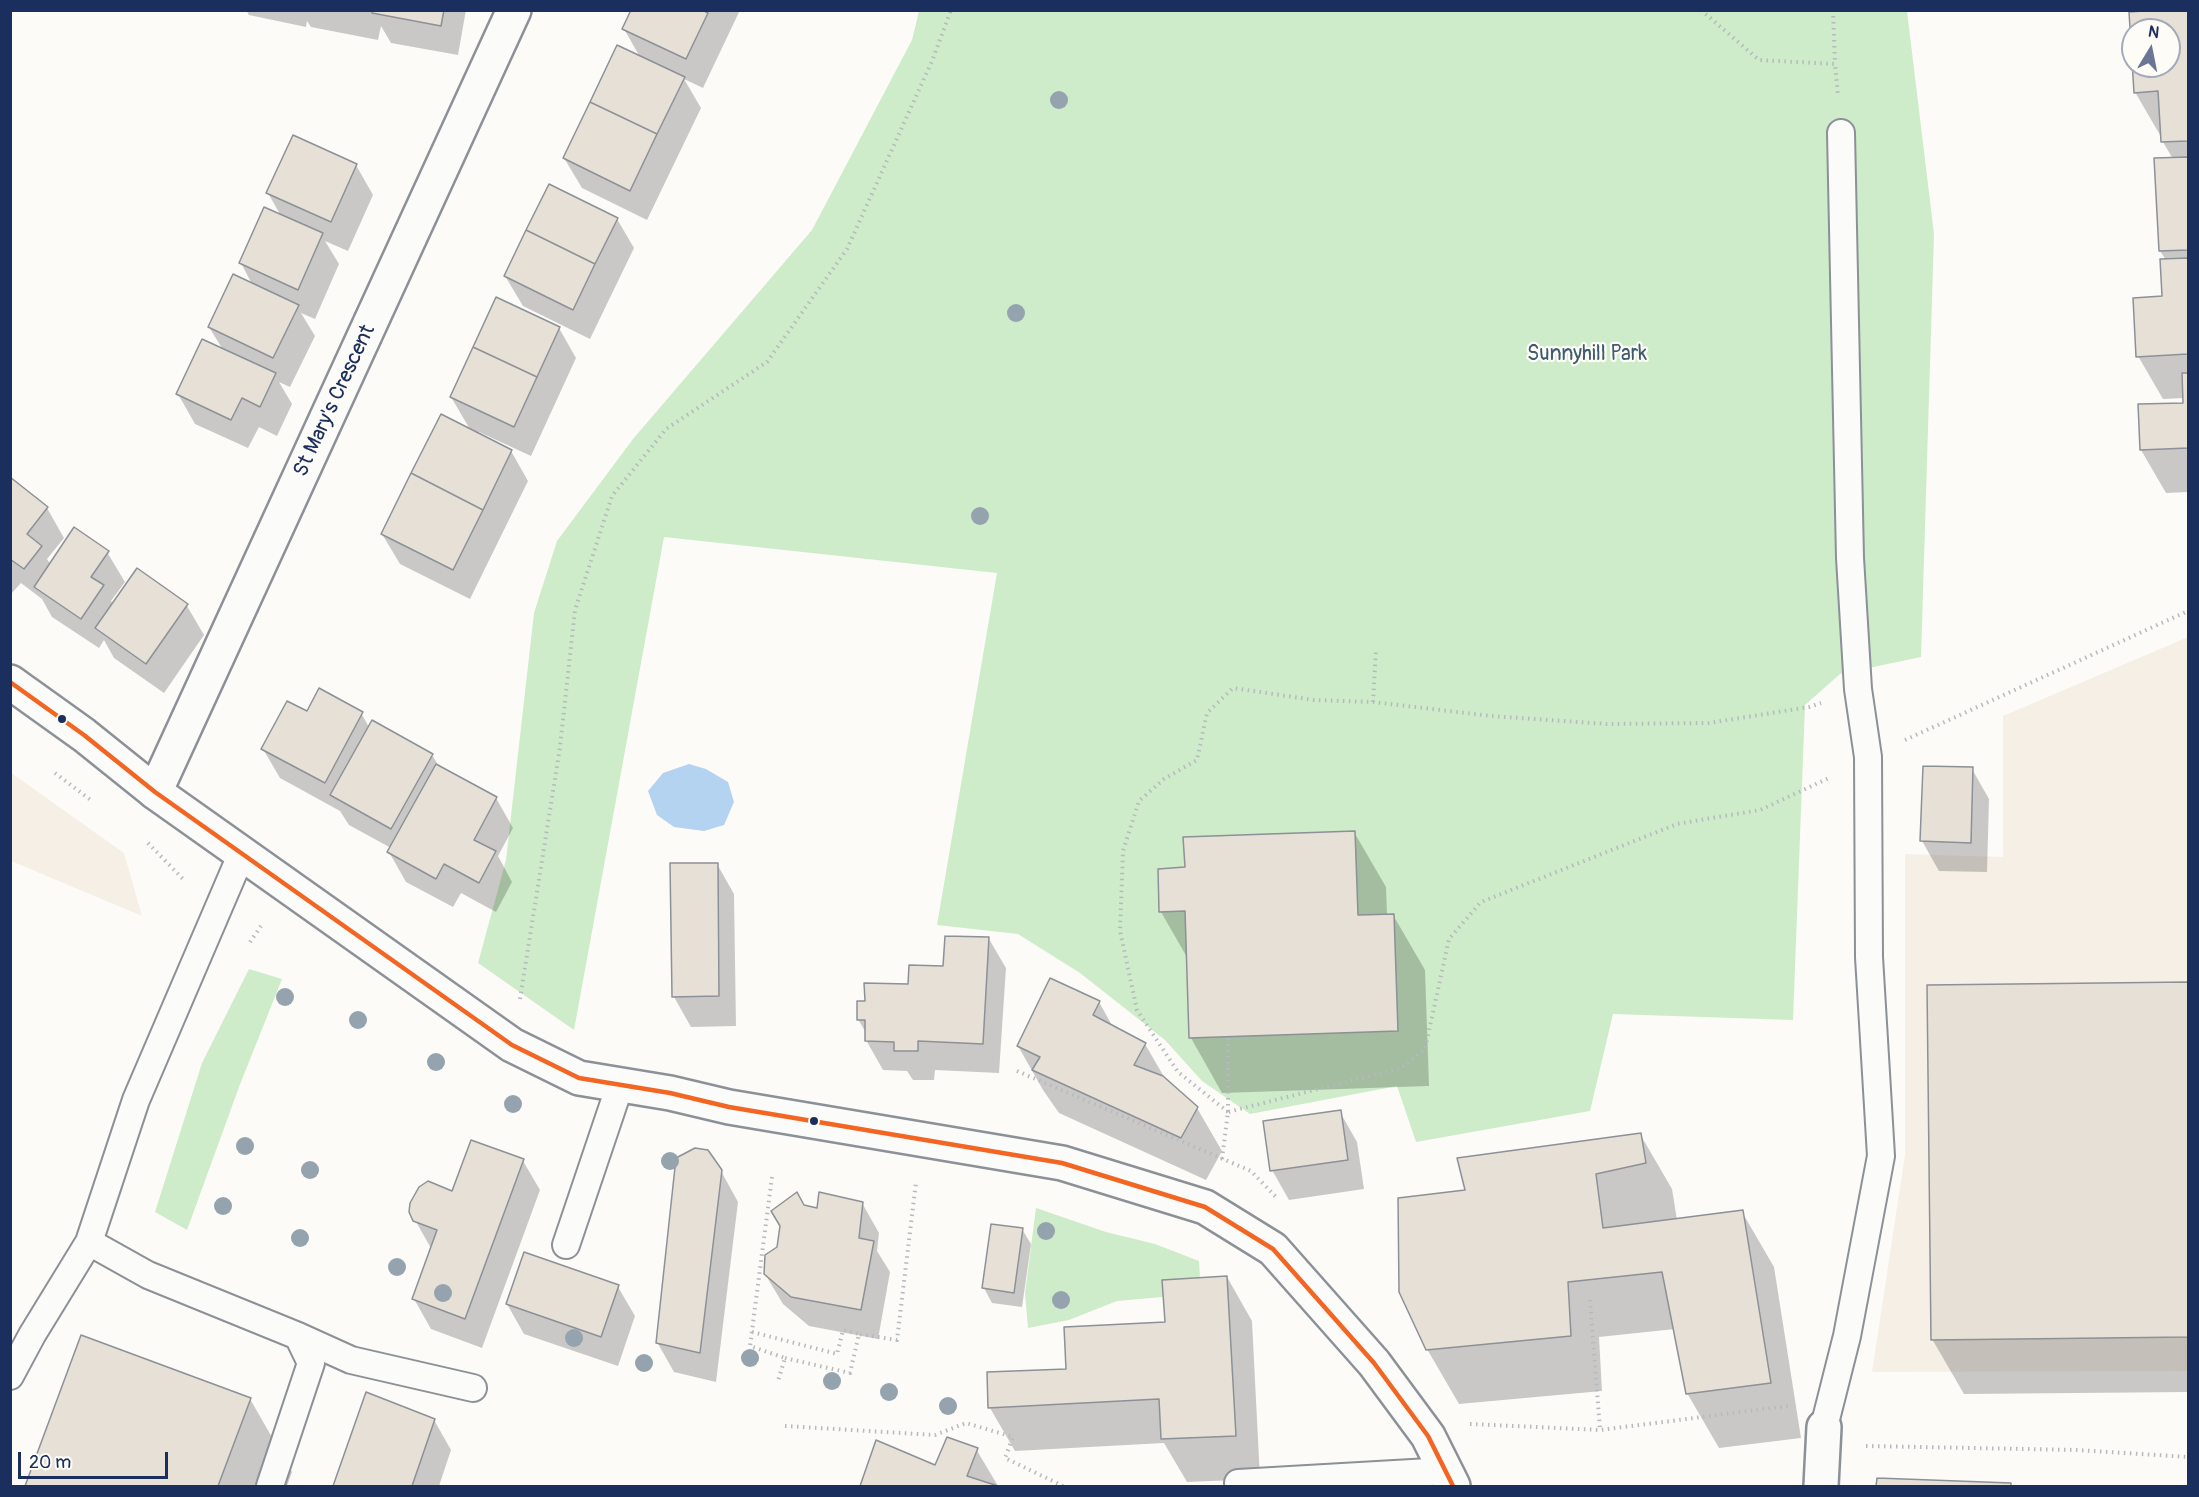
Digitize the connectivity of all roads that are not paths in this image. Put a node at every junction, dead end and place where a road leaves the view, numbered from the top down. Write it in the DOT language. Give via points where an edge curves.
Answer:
graph roads {
  1 [pos="514,10"];
  2 [pos="1841,133"];
  3 [pos="10,682"];
  4 [pos="155,792"];
  5 [pos="242,853"];
  6 [pos="620,1085"];
  7 [pos="89,1242"];
  8 [pos="566,1245"];
  9 [pos="298,1336"];
  10 [pos="10,1376"];
  11 [pos="473,1389"];
  12 [pos="1824,1427"];
  13 [pos="1450,1479"];
  14 [pos="1238,1483"];
  15 [pos="270,1486"];
  16 [pos="1821,1486"];
  1 -- 4 [label="street, St Mary's Crescent"];
  2 -- 12 [label="lane" via="1850,558 1858,689 1868,757 1869,957 1881,1156 1848,1336"];
  3 -- 4 [label="street"];
  4 -- 5 [label="street"];
  5 -- 6 [label="street" via="512,1045 579,1078"];
  5 -- 7 [label="lane" via="136,1100"];
  6 -- 8 [label="lane"];
  6 -- 13 [label="street" via="1062,1163 1205,1207 1273,1249 1374,1362 1428,1436"];
  7 -- 9 [label="lane" via="148,1275"];
  7 -- 10 [label="lane"];
  9 -- 11 [label="lane" via="351,1360"];
  9 -- 15 [label="lane" via="310,1363"];
  12 -- 16 [label="street"];
  13 -- 14 [label="lane"];
}
